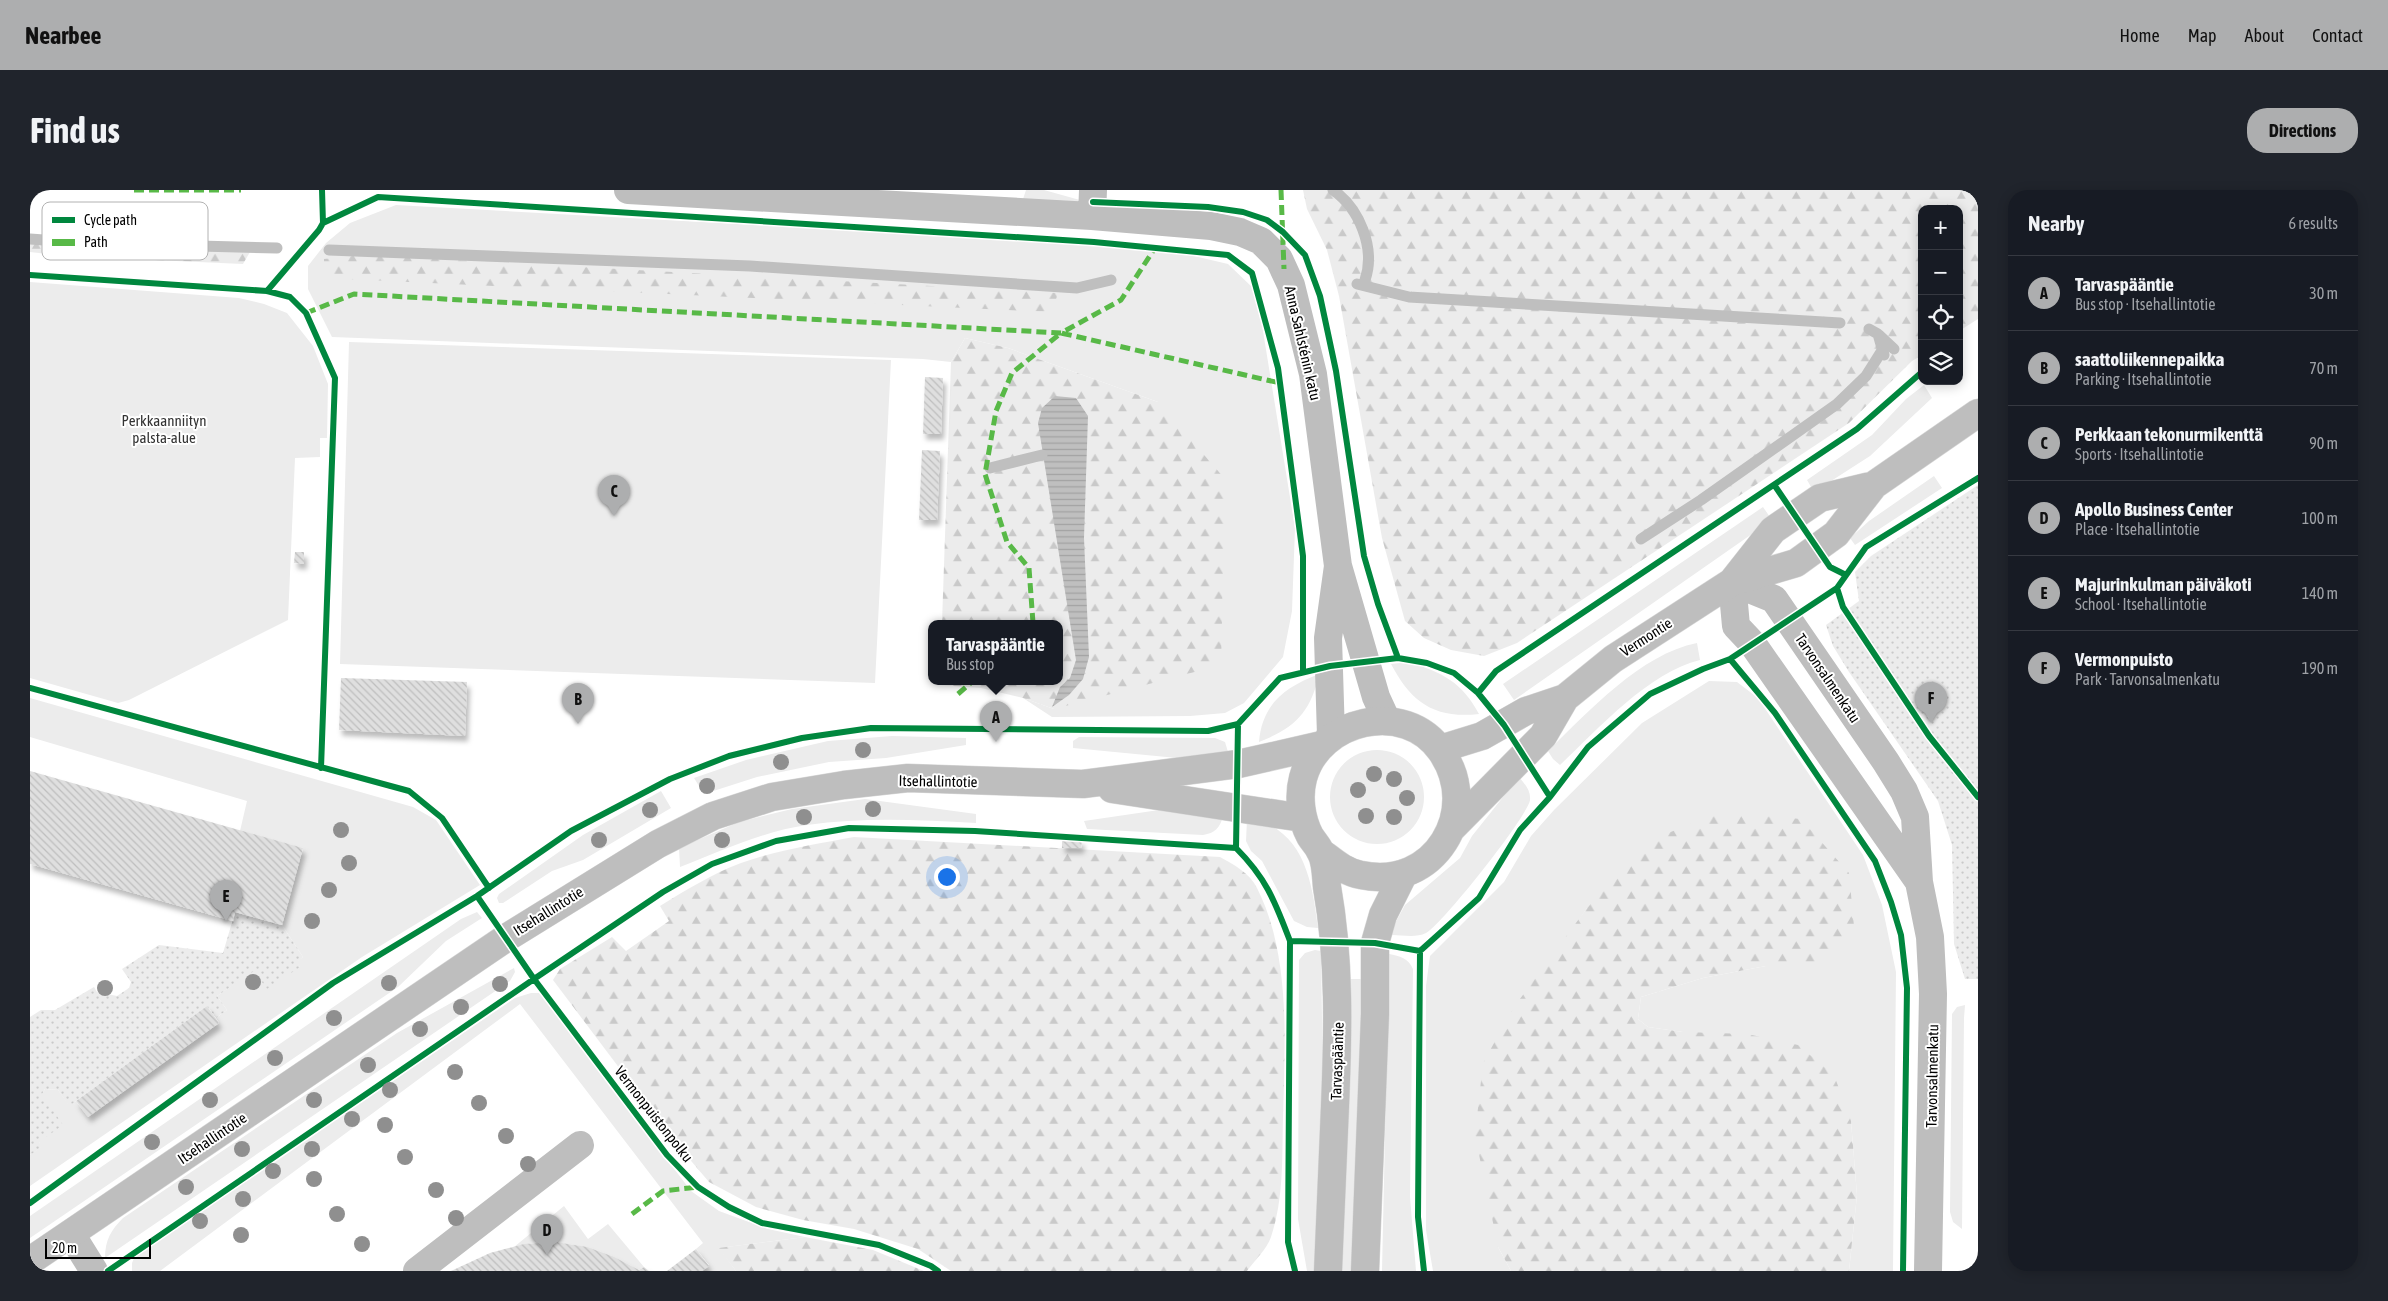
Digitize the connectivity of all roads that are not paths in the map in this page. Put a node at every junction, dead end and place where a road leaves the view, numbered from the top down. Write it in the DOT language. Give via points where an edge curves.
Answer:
graph roads {
  1 [pos="628,190"];
  2 [pos="734,193"];
  3 [pos="1092,203"];
  4 [pos="1978,413"];
  5 [pos="1874,485"];
  6 [pos="1338,566"];
  7 [pos="1732,582"];
  8 [pos="1565,698"];
  9 [pos="1387,721"];
  10 [pos="1327,740"];
  11 [pos="1440,749"];
  12 [pos="1083,784"];
  13 [pos="1302,818"];
  14 [pos="1451,829"];
  15 [pos="1322,852"];
  16 [pos="1404,873"];
  17 [pos="1919,882"];
  18 [pos="580,1145"];
  19 [pos="71,1234"];
  20 [pos="30,1261"];
  21 [pos="94,1271"];
  22 [pos="418,1271"];
  23 [pos="1328,1271"];
  24 [pos="1365,1271"];
  25 [pos="1928,1271"];
  1 -- 2 [label="main road, Anna Sahlsténin katu"];
  2 -- 3 [label="main road, Anna Sahlsténin katu"];
  3 -- 6 [label="main road, Anna Sahlsténin katu" via="1240,232 1261,241 1279,259 1291,285 1312,374"];
  4 -- 5 [label="main road, Vermontie"];
  5 -- 7 [label="main road, Vermontie" via="1836,534 1796,563"];
  5 -- 7 [label="main road, Vermontie" via="1820,498 1772,530"];
  6 -- 9 [label="main road, Anna Sahlsténin katu" via="1376,697"];
  6 -- 10 [label="main road, Anna Sahlsténin katu" via="1328,638"];
  7 -- 8 [label="main road, Vermontie" via="1613,659"];
  7 -- 17 [label="main road, Tarvonsalmenkatu" via="1736,626 1752,643"];
  7 -- 17 [label="main road, Tarvonsalmenkatu" via="1774,599 1904,791 1915,817"];
  8 -- 11 [label="main road, Vermontie" via="1526,712 1482,736"];
  8 -- 14 [label="main road, Vermontie" via="1543,736"];
  9 -- 10 [label="main road" via="1348,726"];
  9 -- 11 [label="main road" via="1419,732"];
  10 -- 12 [label="main road, Itsehallintotie" via="1238,764"];
  10 -- 13 [label="main road" via="1310,761 1303,778"];
  11 -- 14 [label="main road" via="1451,767 1457,787 1457,809"];
  12 -- 13 [label="main road, Itsehallintotie"];
  12 -- 19 [label="main road, Itsehallintotie" via="899,779 772,797 697,823 506,938"];
  13 -- 15 [label="main road"];
  14 -- 16 [label="main road" via="1440,848 1424,863"];
  15 -- 16 [label="main road" via="1339,867 1360,875 1382,877"];
  15 -- 23 [label="main road, Tarvaspääntie" via="1330,899 1339,1007"];
  16 -- 24 [label="main road" via="1383,915 1375,943"];
  17 -- 25 [label="main road, Tarvonsalmenkatu" via="1930,937 1933,994"];
  18 -- 22 [label="main road"];
  19 -- 20 [label="main road, Itsehallintotie"];
  19 -- 21 [label="main road"];
}
